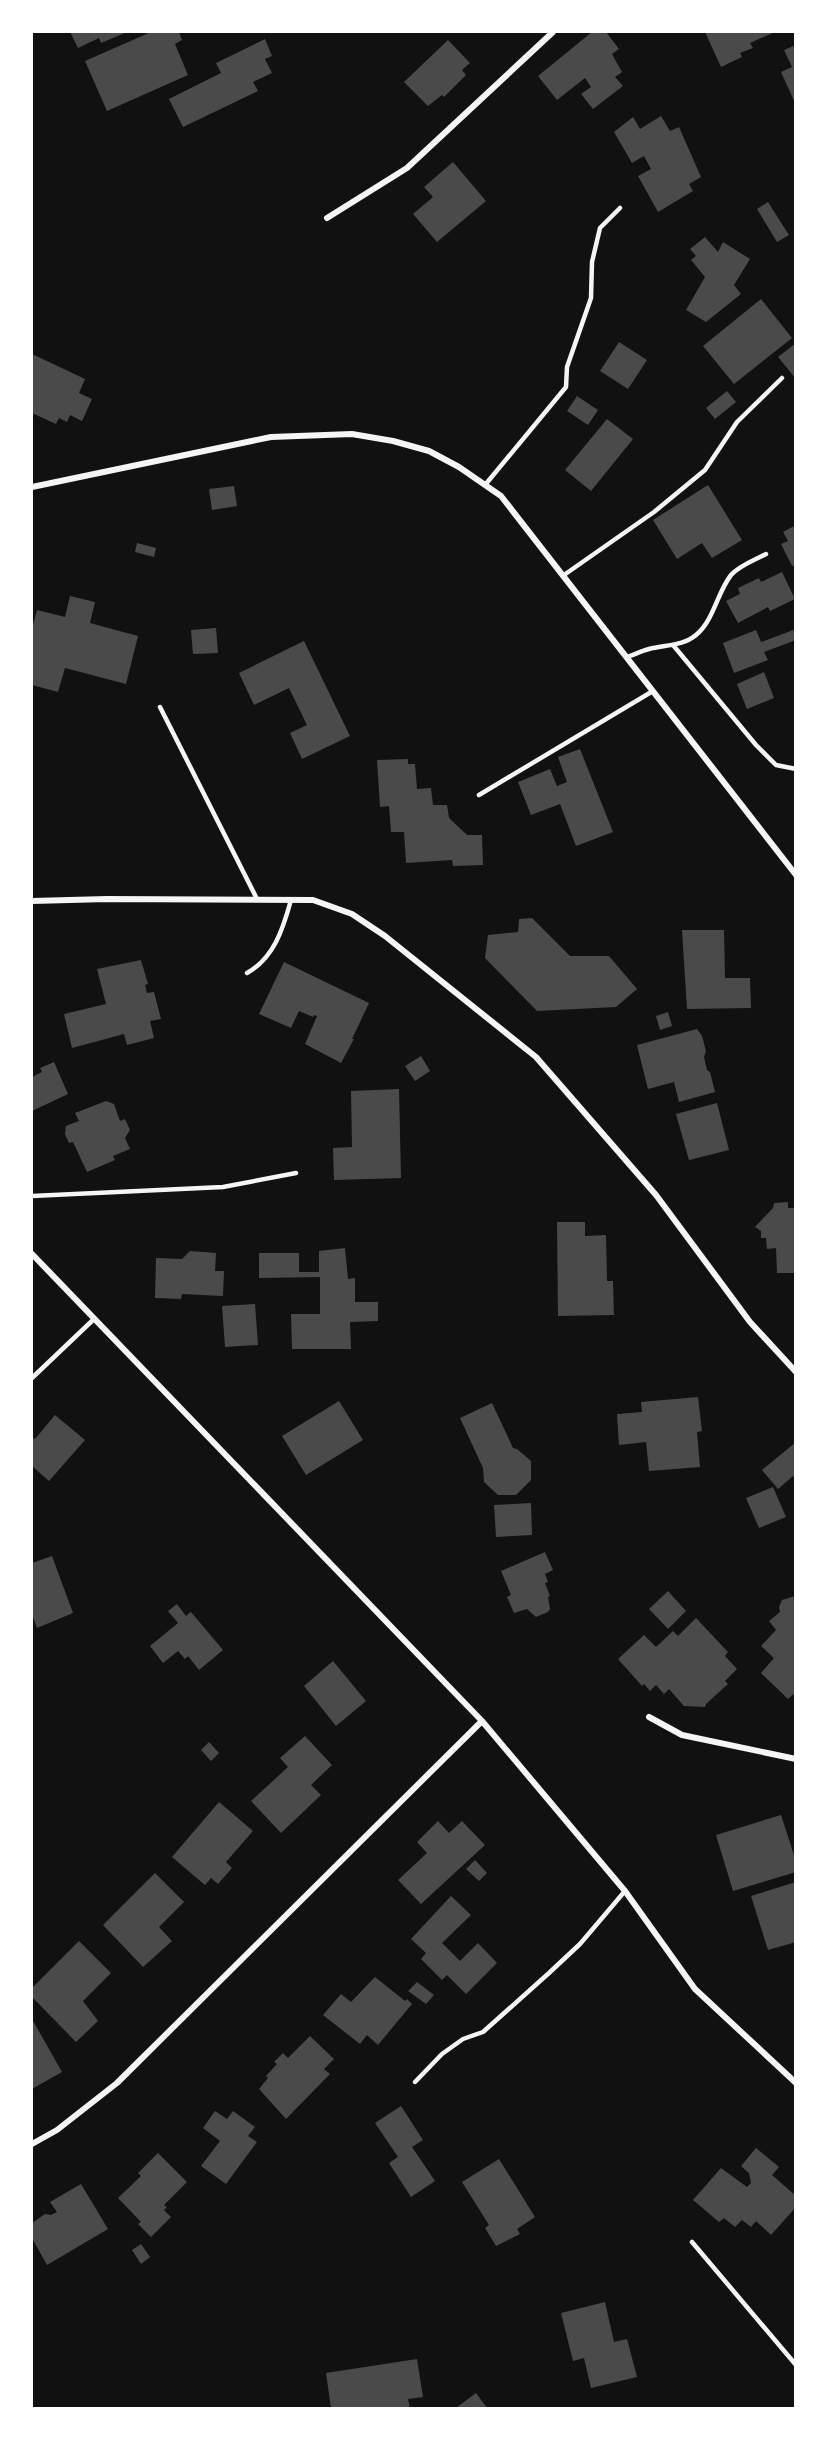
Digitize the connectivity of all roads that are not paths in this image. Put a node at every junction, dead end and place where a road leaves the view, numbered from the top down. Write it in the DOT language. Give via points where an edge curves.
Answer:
graph roads {
  1 [pos="553,32"];
  2 [pos="620,208"];
  3 [pos="327,218"];
  4 [pos="782,378"];
  5 [pos="485,485"];
  6 [pos="32,487"];
  7 [pos="766,554"];
  8 [pos="564,575"];
  9 [pos="674,645"];
  10 [pos="627,657"];
  11 [pos="653,691"];
  12 [pos="160,707"];
  13 [pos="795,769"];
  14 [pos="478,795"];
  15 [pos="795,875"];
  16 [pos="257,899"];
  17 [pos="291,900"];
  18 [pos="32,902"];
  19 [pos="247,973"];
  20 [pos="296,1173"];
  21 [pos="32,1196"];
  22 [pos="32,1254"];
  23 [pos="94,1319"];
  24 [pos="795,1372"];
  25 [pos="32,1378"];
  26 [pos="649,1718"];
  27 [pos="482,1721"];
  28 [pos="795,1758"];
  29 [pos="625,1891"];
  30 [pos="415,2082"];
  31 [pos="795,2083"];
  32 [pos="32,2144"];
  33 [pos="692,2242"];
  34 [pos="795,2365"];
  1 -- 3 [label="street" via="407,168"];
  2 -- 5 [label="lane" via="600,228 592,262 591,298 567,367 566,387"];
  4 -- 8 [label="lane" via="737,422 705,470 654,512"];
  5 -- 6 [label="street" via="429,451 352,434 272,436"];
  5 -- 8 [label="street" via="501,496"];
  7 -- 9 [label="lane" via="732,574 699,632"];
  8 -- 10 [label="street"];
  9 -- 10 [label="lane" via="646,649"];
  9 -- 13 [label="lane" via="756,745 776,765"];
  10 -- 11 [label="street"];
  11 -- 14 [label="lane"];
  11 -- 15 [label="street"];
  12 -- 16 [label="lane"];
  16 -- 17 [label="street"];
  16 -- 18 [label="street"];
  17 -- 19 [label="lane" via="282,932 261,965"];
  17 -- 24 [label="street" via="313,900 352,914 385,936 536,1058 656,1195 750,1322"];
  20 -- 21 [label="lane" via="223,1187"];
  22 -- 23 [label="street"];
  23 -- 25 [label="lane"];
  23 -- 27 [label="street"];
  26 -- 28 [label="street" via="682,1735"];
  27 -- 29 [label="street"];
  27 -- 32 [label="street" via="117,2083 57,2130"];
  29 -- 30 [label="lane" via="580,1944 549,1973 483,2032 441,2054"];
  29 -- 31 [label="street" via="695,1989"];
  33 -- 34 [label="lane"];
}
